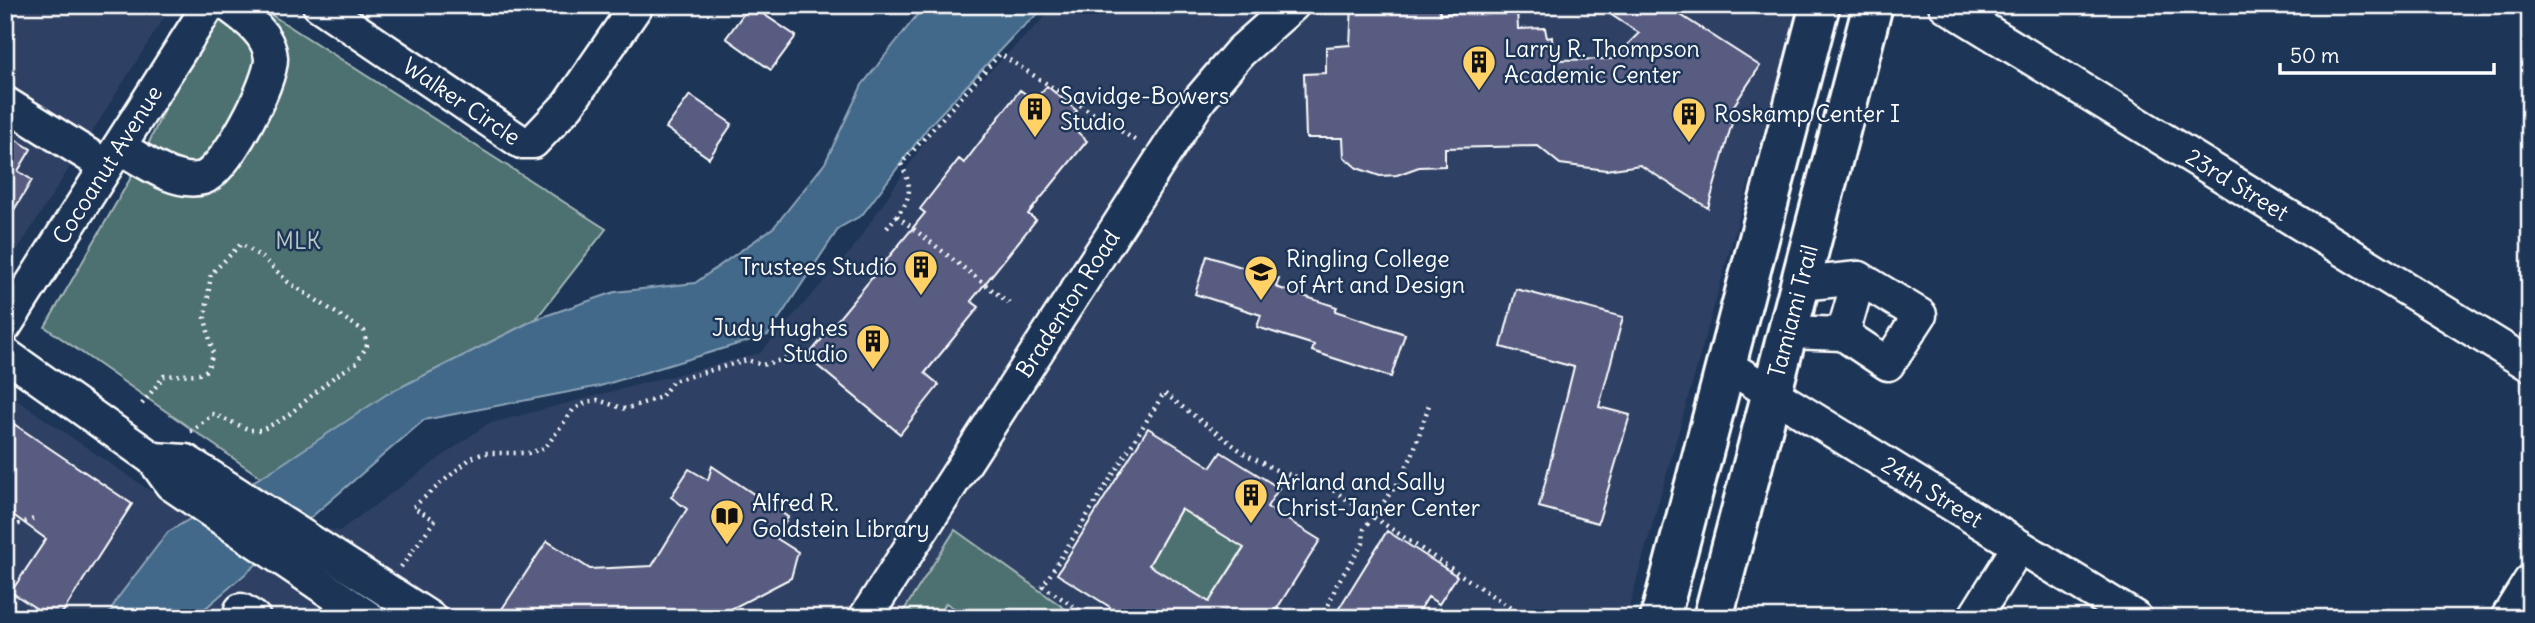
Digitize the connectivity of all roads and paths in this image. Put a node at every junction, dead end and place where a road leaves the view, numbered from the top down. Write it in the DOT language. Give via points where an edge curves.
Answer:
graph roads {
  1 [pos="209,5"];
  2 [pos="228,5"];
  3 [pos="318,5"];
  4 [pos="637,5"];
  5 [pos="1293,5"];
  6 [pos="1820,5"];
  7 [pos="1873,5"];
  8 [pos="1945,5"];
  9 [pos="5,103"];
  10 [pos="1148,148"];
  11 [pos="112,157"];
  12 [pos="897,216"];
  13 [pos="887,228"];
  14 [pos="1860,278"];
  15 [pos="1800,284"];
  16 [pos="1013,306"];
  17 [pos="5,326"];
  18 [pos="1788,332"];
  19 [pos="1843,334"];
  20 [pos="5,354"];
  21 [pos="789,358"];
  22 [pos="1726,365"];
  23 [pos="2530,365"];
  24 [pos="1772,393"];
  25 [pos="142,404"];
  26 [pos="1429,405"];
  27 [pos="181,460"];
  28 [pos="1373,517"];
  29 [pos="33,519"];
  30 [pos="5,529"];
  31 [pos="2019,546"];
  32 [pos="396,574"];
  33 [pos="2530,581"];
  34 [pos="420,611"];
  35 [pos="1976,617"];
  36 [pos="369,618"];
  37 [pos="865,618"];
  38 [pos="1091,618"];
  39 [pos="1323,618"];
  40 [pos="1526,618"];
  41 [pos="1660,618"];
  42 [pos="1713,618"];
  43 [pos="2136,618"];
  44 [pos="2507,618"];
  1 -- 11 [label="street, Cocoanut Avenue"];
  2 -- 11 [label="street" via="263,35 271,57 245,126 217,167 204,177 185,178"];
  3 -- 4 [label="street, Walker Circle" via="521,142 533,142 568,105"];
  5 -- 37 [label="street, Bradenton Road" via="1240,52 1200,99"];
  6 -- 22 [label="main road"];
  7 -- 15 [label="main road, Tamiami Trail"];
  8 -- 23 [label="street, 23rd Street"];
  9 -- 11 [label="street"];
  10 -- 12 [label="path" via="1000,54 901,164 910,182 908,201"];
  11 -- 17 [label="street, Cocoanut Avenue"];
  12 -- 13 [label="path"];
  12 -- 16 [label="path"];
  14 -- 15 [label="street"];
  14 -- 19 [label="street"];
  14 -- 19 [label="street" via="1920,315 1888,364"];
  15 -- 18 [label="main road, Tamiami Trail"];
  18 -- 19 [label="street"];
  18 -- 24 [label="main road, Tamiami Trail"];
  20 -- 27 [label="street" via="153,459"];
  21 -- 32 [label="path" via="762,365 747,360 673,381 661,397 625,409 598,400 587,402 573,410 545,448 471,458 413,506 435,520"];
  22 -- 24 [label="street, 24th Street"];
  22 -- 41 [label="main road"];
  24 -- 31 [label="street, 24th Street"];
  24 -- 42 [label="main road, Tamiami Trail"];
  25 -- 27 [label="path" via="164,376 207,370 213,354 205,318 211,274 241,244 288,282 363,331 367,346 356,363 286,417 262,430 250,430 213,414"];
  26 -- 28 [label="path" via="1412,456"];
  27 -- 34 [label="street"];
  27 -- 36 [label="street"];
  28 -- 38 [label="path" via="1325,485 1280,472 1245,454 1164,393 1043,586"];
  28 -- 39 [label="path"];
  28 -- 40 [label="path"];
  29 -- 30 [label="path"];
  31 -- 35 [label="street"];
  31 -- 43 [label="street, 24th Street"];
  33 -- 44 [label="street"];
}
